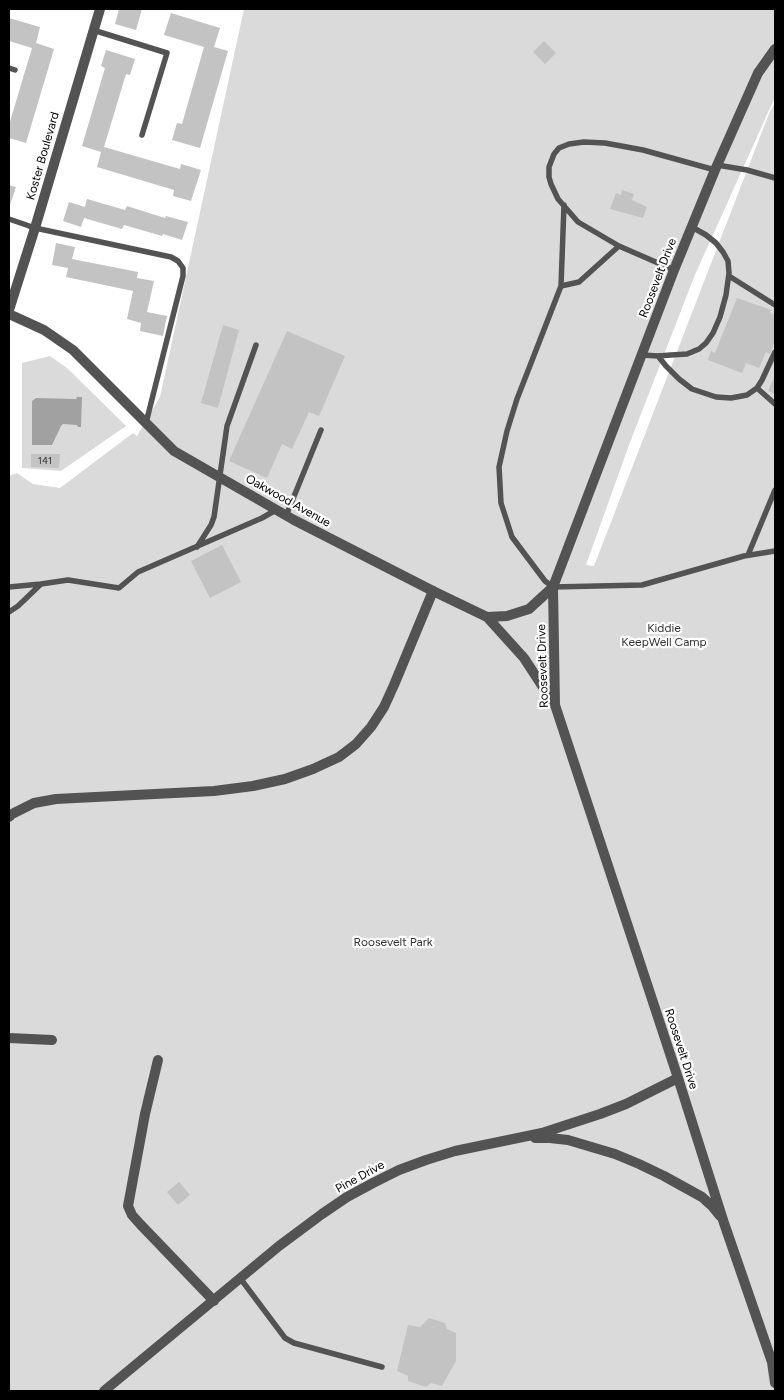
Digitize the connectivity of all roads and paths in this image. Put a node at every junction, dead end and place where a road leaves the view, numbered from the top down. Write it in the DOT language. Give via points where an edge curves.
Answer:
graph roads {
  1 [pos="100,9"];
  2 [pos="93,30"];
  3 [pos="775,48"];
  4 [pos="142,135"];
  5 [pos="716,167"];
  6 [pos="775,178"];
  7 [pos="564,205"];
  8 [pos="9,219"];
  9 [pos="692,227"];
  10 [pos="35,228"];
  11 [pos="619,246"];
  12 [pos="674,270"];
  13 [pos="729,276"];
  14 [pos="561,286"];
  15 [pos="775,305"];
  16 [pos="9,310"];
  17 [pos="9,314"];
  18 [pos="256,346"];
  19 [pos="775,352"];
  20 [pos="642,355"];
  21 [pos="658,356"];
  22 [pos="757,388"];
  23 [pos="775,404"];
  24 [pos="146,423"];
  25 [pos="321,430"];
  26 [pos="220,478"];
  27 [pos="775,490"];
  28 [pos="276,510"];
  29 [pos="286,516"];
  30 [pos="197,547"];
  31 [pos="775,550"];
  32 [pos="748,555"];
  33 [pos="41,584"];
  34 [pos="9,587"];
  35 [pos="553,587"];
  36 [pos="433,591"];
  37 [pos="9,612"];
  38 [pos="487,617"];
  39 [pos="555,705"];
  40 [pos="9,817"];
  41 [pos="9,1038"];
  42 [pos="52,1040"];
  43 [pos="158,1060"];
  44 [pos="678,1078"];
  45 [pos="517,1139"];
  46 [pos="724,1223"];
  47 [pos="240,1278"];
  48 [pos="214,1301"];
  49 [pos="382,1368"];
  50 [pos="775,1383"];
  51 [pos="104,1391"];
  1 -- 2 [label="street, Koster Boulevard"];
  2 -- 4 [label="lane" via="167,53"];
  2 -- 10 [label="street, Koster Boulevard"];
  3 -- 5 [label="street, Roosevelt Drive" via="758,73"];
  5 -- 6 [label="lane" via="747,170"];
  5 -- 7 [label="lane" via="606,143 569,144 554,154 549,176 558,199"];
  5 -- 9 [label="street, Roosevelt Drive"];
  7 -- 11 [label="lane" via="578,222"];
  7 -- 14 [label="lane"];
  8 -- 10 [label="lane"];
  9 -- 12 [label="street, Roosevelt Drive"];
  9 -- 13 [label="lane" via="716,243 723,252"];
  10 -- 16 [label="street, Koster Boulevard"];
  10 -- 24 [label="lane" via="171,257 183,268"];
  11 -- 12 [label="lane"];
  11 -- 14 [label="lane" via="579,282"];
  12 -- 20 [label="street, Roosevelt Drive"];
  13 -- 15 [label="lane"];
  13 -- 21 [label="lane" via="720,317 706,343 699,350 687,354"];
  14 -- 35 [label="lane" via="506,431 499,467 501,503 512,537"];
  17 -- 24 [label="street, Oakwood Avenue" via="44,330 73,350"];
  18 -- 26 [label="lane" via="227,426"];
  19 -- 22 [label="lane"];
  20 -- 21 [label="lane"];
  20 -- 35 [label="street, Roosevelt Drive"];
  21 -- 22 [label="lane" via="679,379 708,395 731,398 746,395"];
  22 -- 23 [label="lane"];
  24 -- 26 [label="street, Oakwood Avenue" via="174,452"];
  25 -- 29 [label="lane"];
  26 -- 28 [label="street, Oakwood Avenue"];
  26 -- 30 [label="lane" via="214,517"];
  27 -- 32 [label="lane"];
  28 -- 29 [label="street, Oakwood Avenue"];
  28 -- 30 [label="lane"];
  29 -- 36 [label="street, Oakwood Avenue"];
  30 -- 33 [label="lane" via="138,572 119,588 68,580"];
  31 -- 32 [label="lane"];
  32 -- 35 [label="lane" via="642,585"];
  33 -- 34 [label="lane"];
  33 -- 37 [label="lane"];
  35 -- 38 [label="street" via="529,609 507,616"];
  35 -- 39 [label="street, Roosevelt Drive"];
  36 -- 38 [label="street, Oakwood Avenue"];
  36 -- 40 [label="street" via="384,707 356,744 339,757 285,779 253,786 56,799 34,803"];
  38 -- 39 [label="street, Oakwood Avenue" via="524,658"];
  39 -- 44 [label="street, Roosevelt Drive"];
  41 -- 42 [label="street"];
  43 -- 48 [label="street" via="128,1206 140,1224"];
  44 -- 45 [label="street, Pine Drive" via="600,1114"];
  44 -- 46 [label="street, Roosevelt Drive"];
  45 -- 46 [label="street" via="568,1140 615,1154 702,1197"];
  45 -- 47 [label="street, Pine Drive" via="455,1151 399,1170 348,1197 299,1230"];
  46 -- 50 [label="street, Roosevelt Drive" via="772,1362"];
  47 -- 48 [label="street, Pine Drive"];
  47 -- 49 [label="lane" via="285,1338"];
  48 -- 51 [label="street, Pine Drive"];
}
